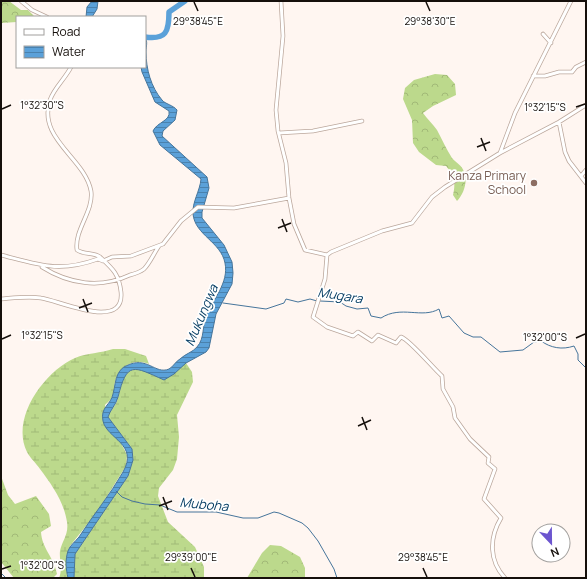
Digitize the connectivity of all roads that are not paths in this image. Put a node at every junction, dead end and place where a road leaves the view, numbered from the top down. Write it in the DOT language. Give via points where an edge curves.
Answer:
graph roads {
  1 [pos="21,1"];
  2 [pos="280,1"];
  3 [pos="571,1"];
  4 [pos="45,16"];
  5 [pos="544,34"];
  6 [pos="551,43"];
  7 [pos="586,62"];
  8 [pos="70,68"];
  9 [pos="533,76"];
  10 [pos="586,105"];
  11 [pos="362,121"];
  12 [pos="559,122"];
  13 [pos="279,133"];
  14 [pos="500,153"];
  15 [pos="586,170"];
  16 [pos="581,176"];
  17 [pos="586,183"];
  18 [pos="289,198"];
  19 [pos="159,246"];
  20 [pos="1,255"];
  21 [pos="327,255"];
  22 [pos="103,261"];
  23 [pos="38,264"];
  24 [pos="120,280"];
  25 [pos="1,299"];
  26 [pos="505,578"];
  1 -- 4 [label="street"];
  2 -- 13 [label="street" via="282,41 276,101"];
  3 -- 6 [label="street"];
  5 -- 6 [label="street"];
  6 -- 9 [label="street"];
  7 -- 9 [label="street" via="572,72"];
  8 -- 22 [label="street" via="50,100 49,119 52,132 85,176 90,187 90,199 77,250 97,255"];
  9 -- 14 [label="street"];
  10 -- 12 [label="street"];
  11 -- 13 [label="street" via="313,131"];
  12 -- 14 [label="street"];
  12 -- 16 [label="street" via="565,152"];
  13 -- 18 [label="street" via="286,163"];
  14 -- 21 [label="street" via="434,194 412,223 380,232"];
  15 -- 16 [label="street"];
  16 -- 17 [label="street"];
  18 -- 19 [label="street" via="234,208 198,208 181,220 165,243"];
  18 -- 21 [label="street" via="294,224 305,250"];
  19 -- 22 [label="street" via="131,256 112,257"];
  19 -- 24 [label="street" via="143,270"];
  20 -- 23 [label="street"];
  21 -- 26 [label="street" via="325,279 313,317 327,327 353,336 358,332 372,341 378,335 396,343 402,337 406,338 442,376 443,389 453,407 455,418 495,468 484,499 500,518 493,530 492,549 500,572"];
  22 -- 23 [label="street" via="98,259 69,267 47,267"];
  22 -- 24 [label="street" via="116,272"];
  23 -- 24 [label="street" via="52,273 77,282 106,284"];
  24 -- 25 [label="street" via="121,297 118,306 106,312 78,310 41,298"];
}
